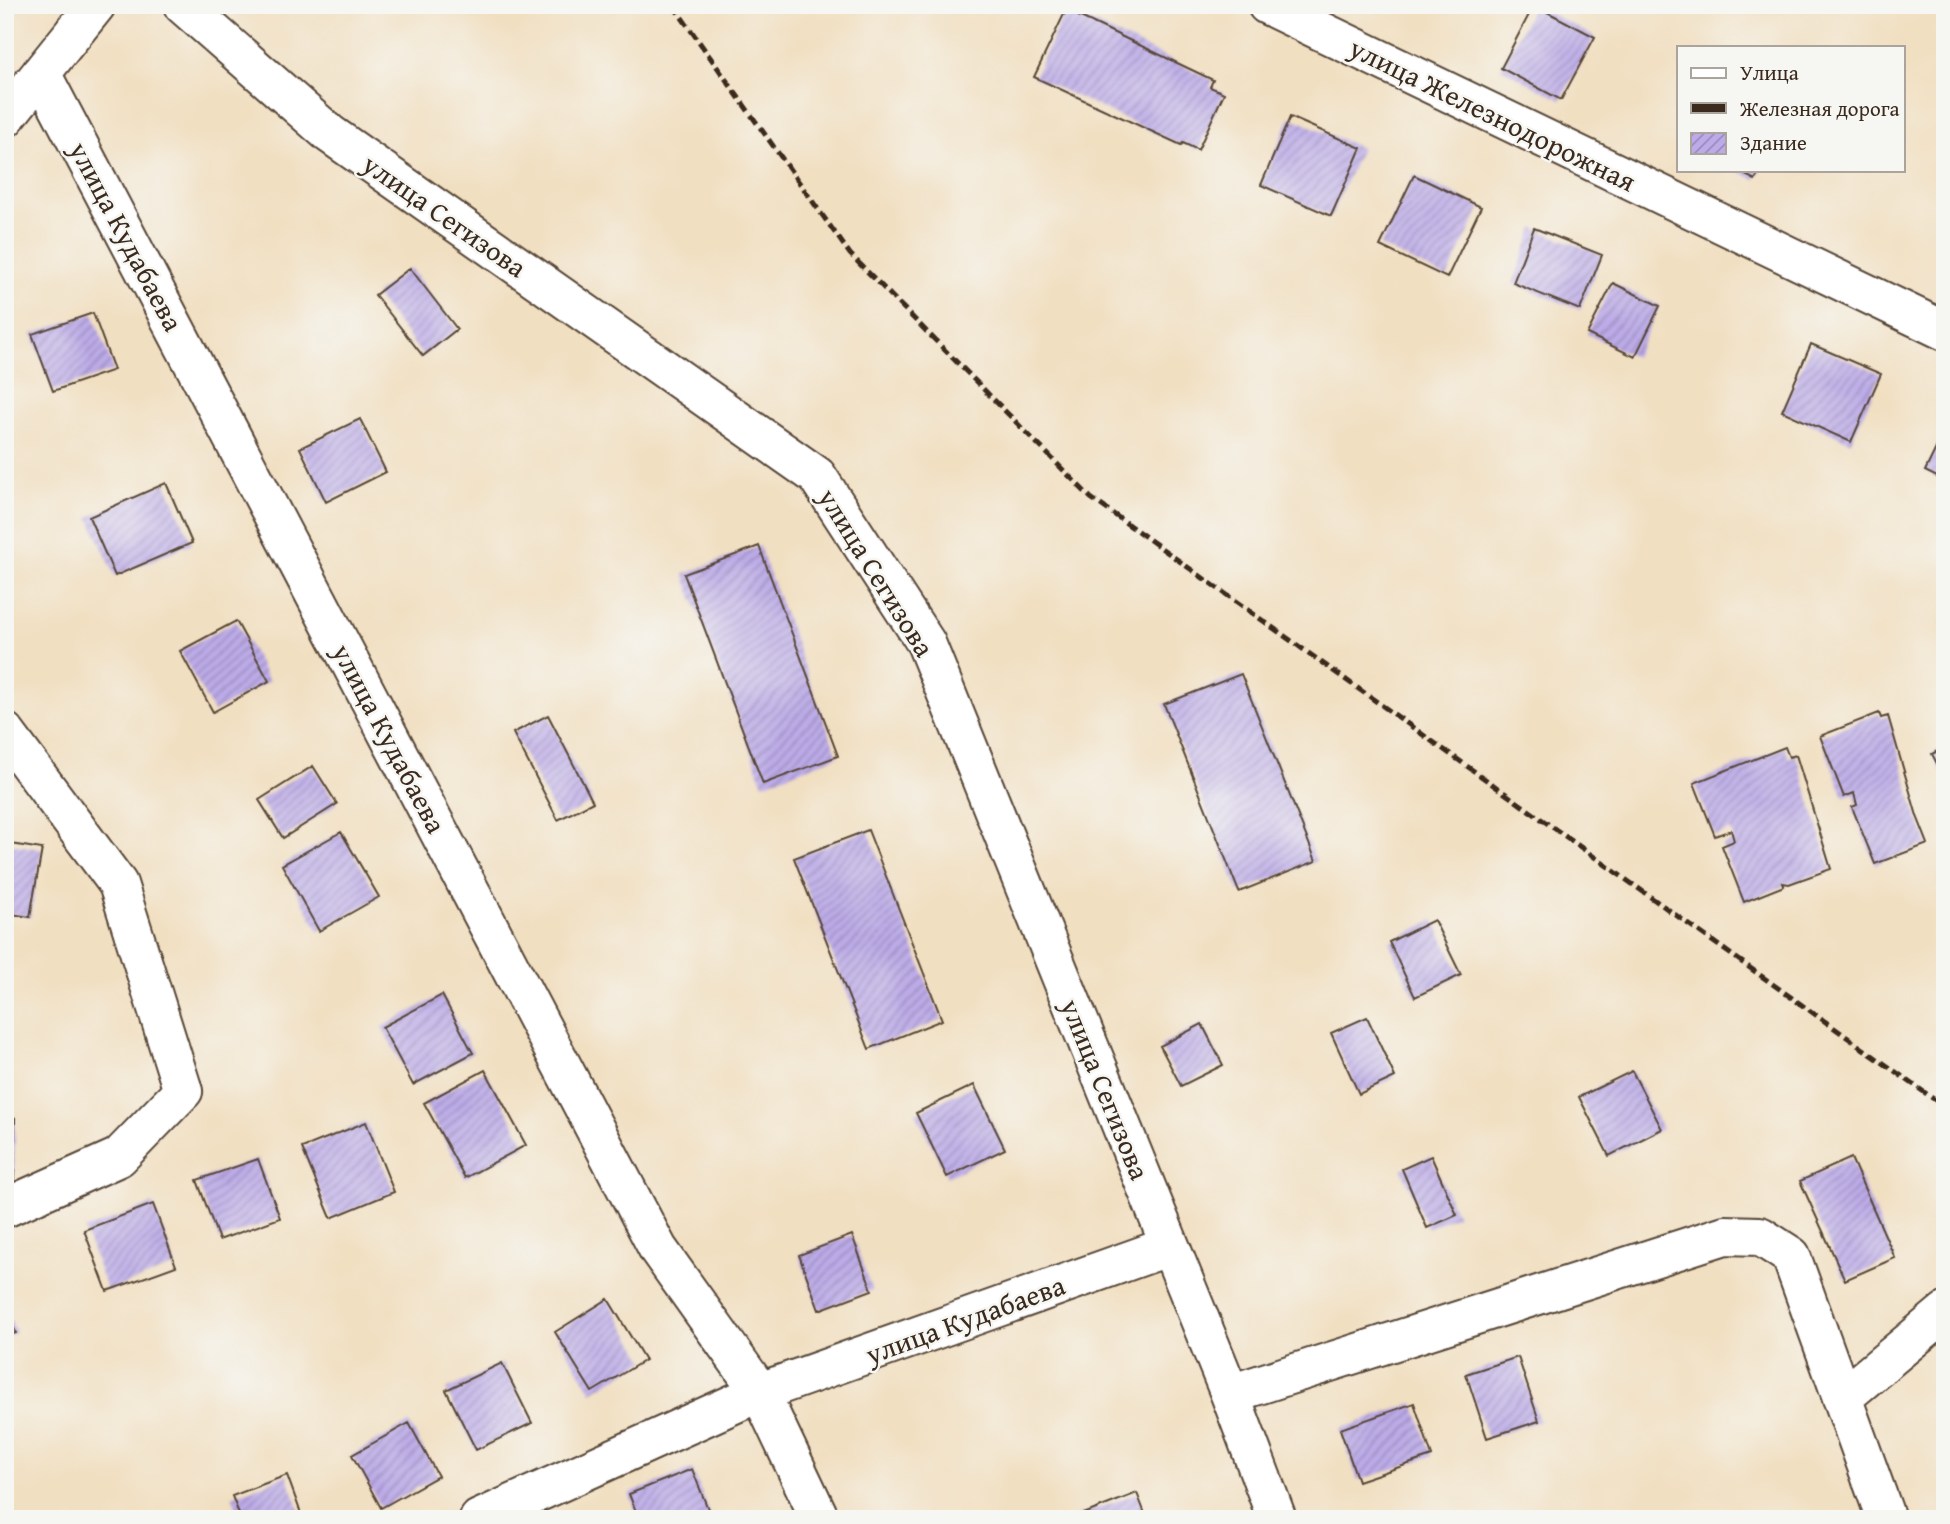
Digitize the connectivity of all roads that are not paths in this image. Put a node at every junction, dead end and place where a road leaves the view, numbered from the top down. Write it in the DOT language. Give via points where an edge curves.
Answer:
graph roads {
  1 [pos="96,5"];
  2 [pos="183,5"];
  3 [pos="1268,5"];
  4 [pos="41,73"];
  5 [pos="5,118"];
  6 [pos="1945,331"];
  7 [pos="5,732"];
  8 [pos="5,1208"];
  9 [pos="1170,1246"];
  10 [pos="1945,1312"];
  11 [pos="760,1392"];
  12 [pos="1230,1394"];
  13 [pos="1842,1398"];
  14 [pos="479,1519"];
  15 [pos="820,1519"];
  16 [pos="1277,1519"];
  17 [pos="1886,1519"];
  1 -- 4 [label="street"];
  2 -- 9 [label="street, улица Сегизова" via="330,134 817,477 926,643"];
  3 -- 6 [label="street, улица Железнодорожная"];
  4 -- 5 [label="street"];
  4 -- 11 [label="street, улица Кудабаева" via="659,1249"];
  7 -- 8 [label="street" via="117,884 183,1091 119,1157"];
  9 -- 11 [label="street, улица Кудабаева"];
  9 -- 12 [label="street, улица Сегизова"];
  10 -- 13 [label="street"];
  11 -- 14 [label="street, улица Кудабаева"];
  11 -- 15 [label="street, улица Кудабаева"];
  12 -- 13 [label="street" via="1726,1235 1760,1236 1791,1256"];
  12 -- 16 [label="street, улица Сегизова"];
  13 -- 17 [label="street"];
}
